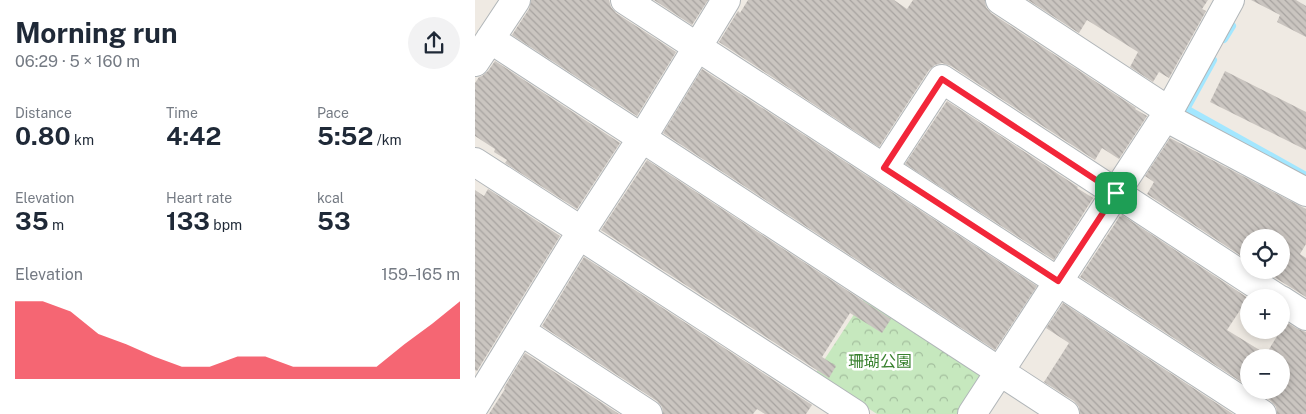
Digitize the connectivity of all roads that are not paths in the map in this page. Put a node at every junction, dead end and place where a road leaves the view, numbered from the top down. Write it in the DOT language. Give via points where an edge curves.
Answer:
graph roads {
  1 [pos="516,0"];
  2 [pos="625,0"];
  3 [pos="727,0"];
  4 [pos="1000,0"];
  5 [pos="1231,0"];
  6 [pos="490,39"];
  7 [pos="697,47"];
  8 [pos="475,62"];
  9 [pos="1167,114"];
  10 [pos="642,138"];
  11 [pos="475,162"];
  12 [pos="884,168"];
  13 [pos="1306,192"];
  14 [pos="1116,193"];
  15 [pos="581,233"];
  16 [pos="1058,281"];
  17 [pos="1263,289"];
  18 [pos="1290,306"];
  19 [pos="1306,316"];
  20 [pos="521,331"];
  21 [pos="1000,371"];
  22 [pos="475,406"];
  23 [pos="648,414"];
  24 [pos="855,414"];
  25 [pos="972,414"];
  26 [pos="1065,414"];
  27 [pos="1262,414"];
  1 -- 6 [label="street"];
  2 -- 7 [label="street"];
  3 -- 7 [label="street"];
  4 -- 9 [label="street"];
  5 -- 9 [label="street"];
  6 -- 8 [label="street"];
  6 -- 10 [label="street"];
  7 -- 10 [label="street"];
  7 -- 12 [label="street"];
  9 -- 13 [label="street"];
  9 -- 14 [label="street"];
  10 -- 15 [label="street"];
  10 -- 21 [label="street"];
  11 -- 15 [label="street"];
  12 -- 14 [label="street" via="942,79"];
  12 -- 16 [label="street"];
  14 -- 16 [label="street"];
  14 -- 17 [label="street"];
  15 -- 20 [label="street"];
  15 -- 24 [label="street"];
  16 -- 21 [label="street"];
  16 -- 27 [label="street"];
  18 -- 19 [label="street"];
  20 -- 22 [label="street"];
  20 -- 23 [label="street"];
  21 -- 25 [label="street"];
  21 -- 26 [label="street"];
}
